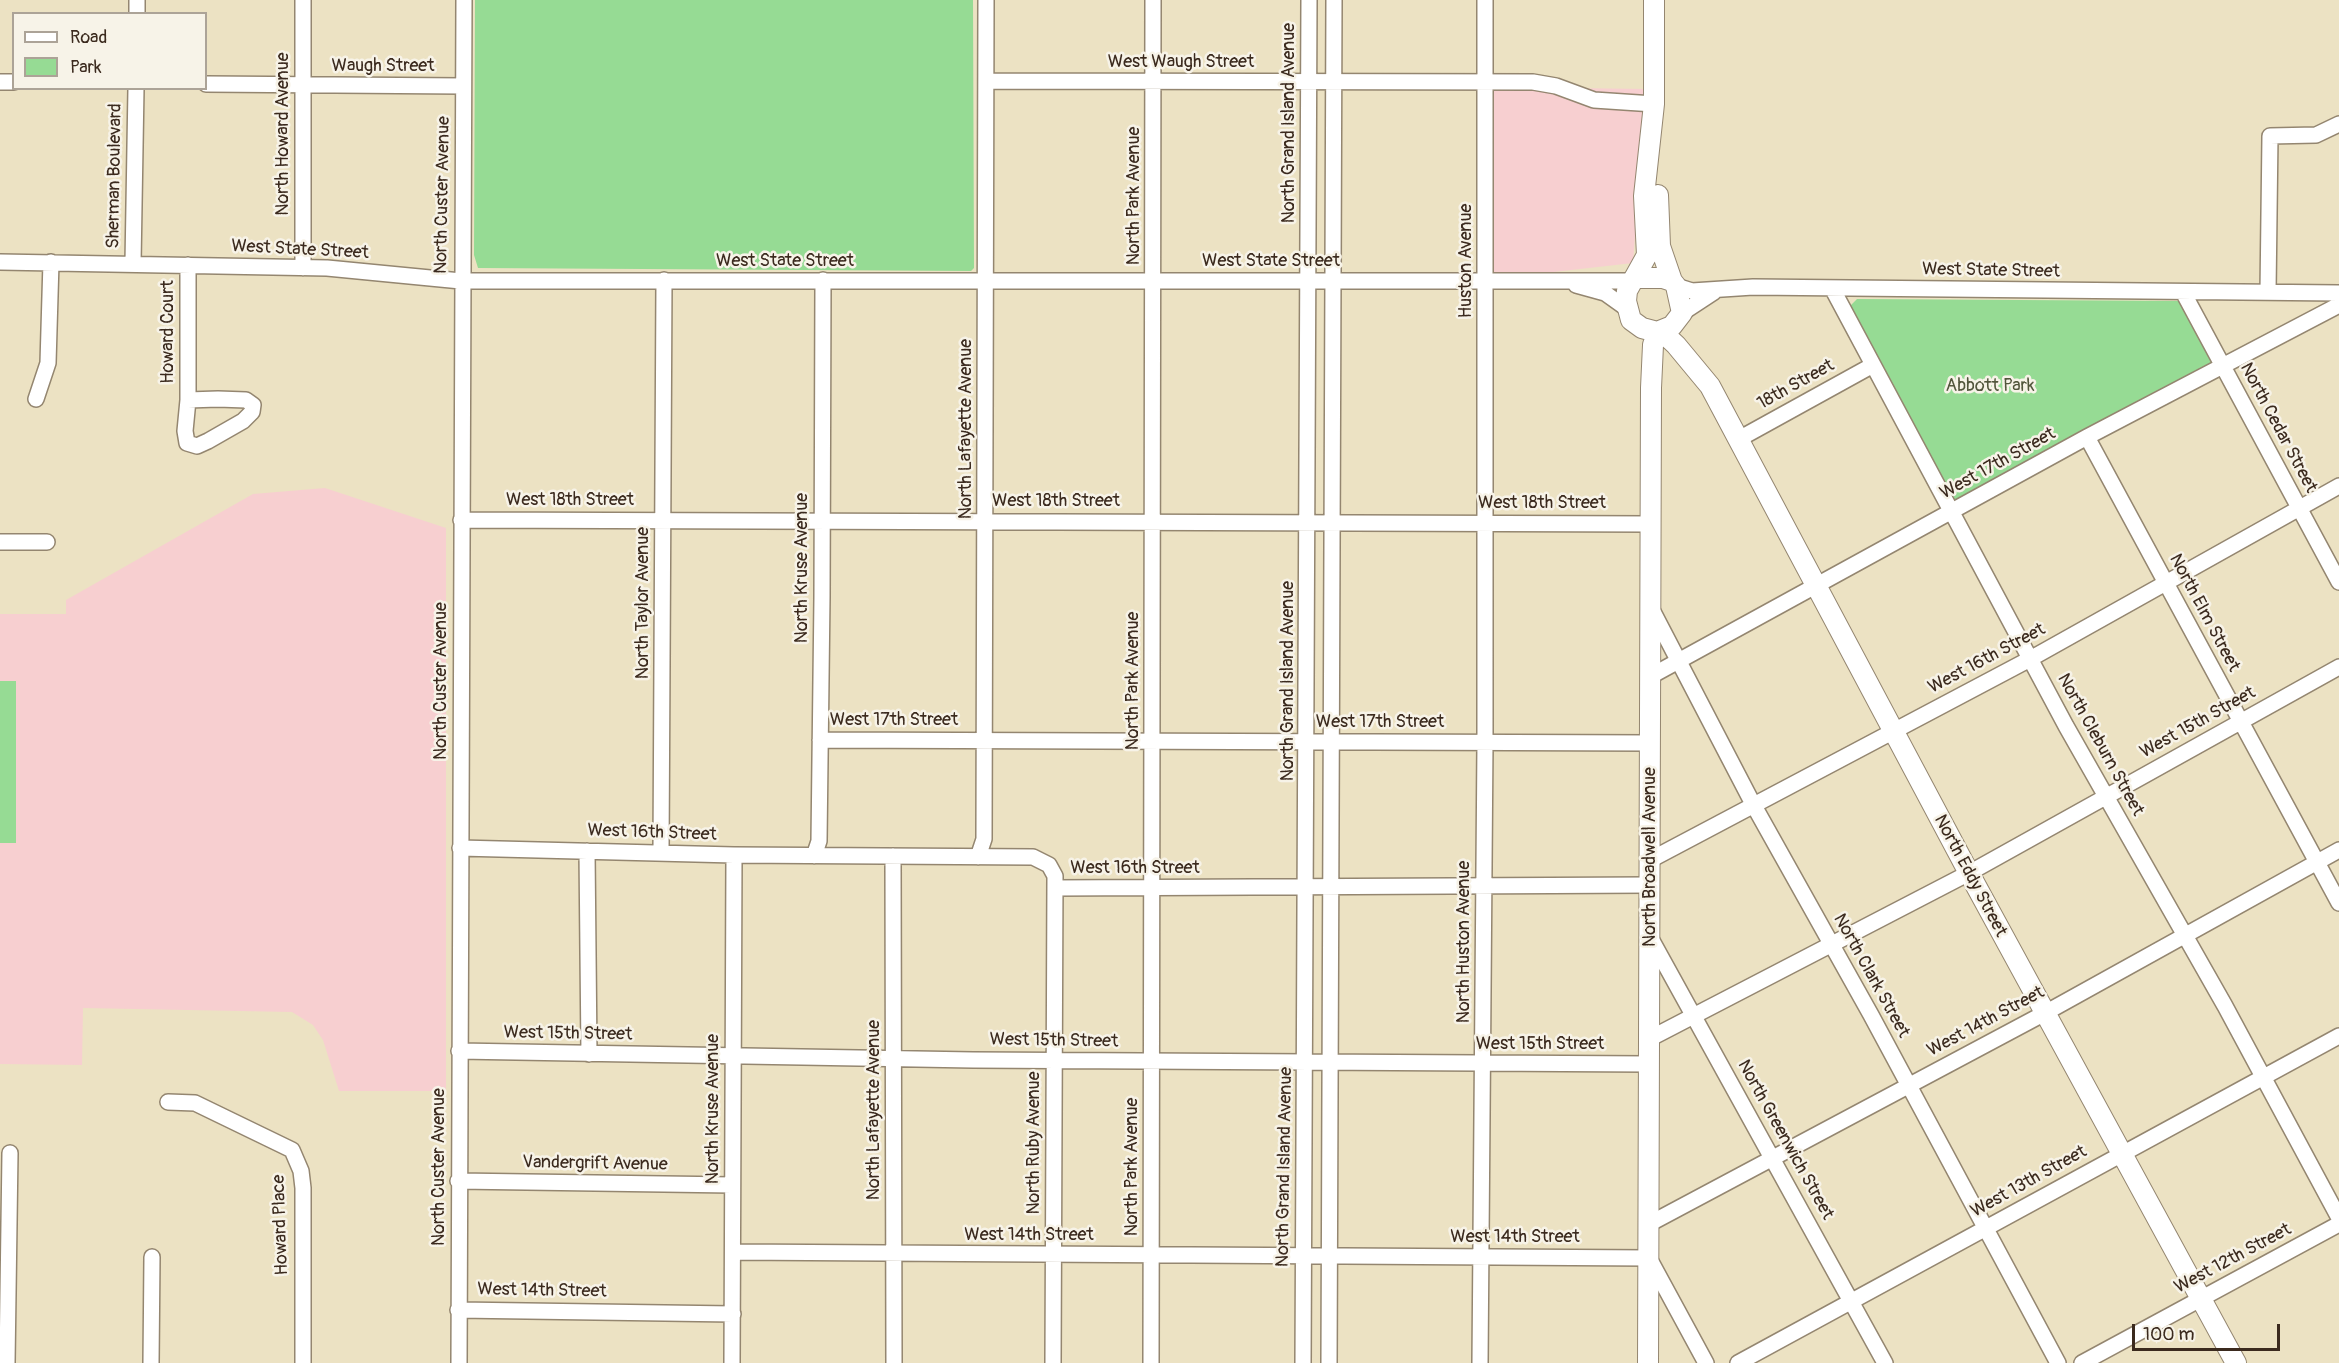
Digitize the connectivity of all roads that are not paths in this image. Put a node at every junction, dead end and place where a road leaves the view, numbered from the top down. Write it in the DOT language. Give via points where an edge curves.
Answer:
graph roads {
  1 [pos="303,0"];
  2 [pos="464,0"];
  3 [pos="986,0"];
  4 [pos="1153,0"];
  5 [pos="1309,0"];
  6 [pos="1334,0"];
  7 [pos="1485,0"];
  8 [pos="1654,0"];
  9 [pos="986,81"];
  10 [pos="1153,81"];
  11 [pos="1308,81"];
  12 [pos="1334,81"];
  13 [pos="1485,82"];
  14 [pos="207,84"];
  15 [pos="303,85"];
  16 [pos="463,86"];
  17 [pos="136,90"];
  18 [pos="1654,104"];
  19 [pos="2339,123"];
  20 [pos="1652,142"];
  21 [pos="0,262"];
  22 [pos="51,262"];
  23 [pos="133,263"];
  24 [pos="188,265"];
  25 [pos="303,268"];
  26 [pos="664,280"];
  27 [pos="823,280"];
  28 [pos="985,280"];
  29 [pos="1154,280"];
  30 [pos="1308,280"];
  31 [pos="1333,280"];
  32 [pos="1634,280"];
  33 [pos="461,281"];
  34 [pos="1486,282"];
  35 [pos="1570,283"];
  36 [pos="1674,283"];
  37 [pos="1832,288"];
  38 [pos="1714,292"];
  39 [pos="2182,292"];
  40 [pos="2268,292"];
  41 [pos="2339,293"];
  42 [pos="2339,305"];
  43 [pos="1628,314"];
  44 [pos="1680,316"];
  45 [pos="1659,332"];
  46 [pos="1873,365"];
  47 [pos="2223,366"];
  48 [pos="1710,386"];
  49 [pos="1651,388"];
  50 [pos="36,399"];
  51 [pos="188,400"];
  52 [pos="2086,437"];
  53 [pos="1737,440"];
  54 [pos="2339,486"];
  55 [pos="2299,508"];
  56 [pos="1952,512"];
  57 [pos="461,520"];
  58 [pos="663,520"];
  59 [pos="822,520"];
  60 [pos="986,520"];
  61 [pos="1153,521"];
  62 [pos="1307,521"];
  63 [pos="1331,521"];
  64 [pos="1485,522"];
  65 [pos="1651,524"];
  66 [pos="0,542"];
  67 [pos="46,542"];
  68 [pos="2339,582"];
  69 [pos="2166,584"];
  70 [pos="1815,586"];
  71 [pos="1651,608"];
  72 [pos="2030,658"];
  73 [pos="1679,661"];
  74 [pos="2339,667"];
  75 [pos="1651,676"];
  76 [pos="2241,722"];
  77 [pos="1893,730"];
  78 [pos="820,740"];
  79 [pos="984,740"];
  80 [pos="1152,740"];
  81 [pos="1307,741"];
  82 [pos="1331,741"];
  83 [pos="1485,742"];
  84 [pos="1651,743"];
  85 [pos="2105,797"];
  86 [pos="1753,804"];
  87 [pos="460,848"];
  88 [pos="2339,850"];
  89 [pos="587,851"];
  90 [pos="661,853"];
  91 [pos="734,855"];
  92 [pos="814,856"];
  93 [pos="893,856"];
  94 [pos="978,857"];
  95 [pos="1650,860"];
  96 [pos="2317,862"];
  97 [pos="1969,873"];
  98 [pos="1650,885"];
  99 [pos="1307,887"];
  100 [pos="1330,887"];
  101 [pos="1484,887"];
  102 [pos="1055,888"];
  103 [pos="1152,888"];
  104 [pos="2339,903"];
  105 [pos="2185,935"];
  106 [pos="1650,937"];
  107 [pos="1832,944"];
  108 [pos="2045,1014"];
  109 [pos="1694,1016"];
  110 [pos="2339,1036"];
  111 [pos="1649,1039"];
  112 [pos="459,1051"];
  113 [pos="589,1054"];
  114 [pos="733,1056"];
  115 [pos="893,1058"];
  116 [pos="1055,1060"];
  117 [pos="1152,1061"];
  118 [pos="1306,1062"];
  119 [pos="1330,1062"];
  120 [pos="1482,1064"];
  121 [pos="1648,1064"];
  122 [pos="2264,1077"];
  123 [pos="1909,1086"];
  124 [pos="168,1102"];
  125 [pos="10,1153"];
  126 [pos="2121,1154"];
  127 [pos="1772,1158"];
  128 [pos="458,1181"];
  129 [pos="732,1185"];
  130 [pos="2339,1218"];
  131 [pos="1649,1224"];
  132 [pos="2339,1224"];
  133 [pos="1986,1228"];
  134 [pos="734,1252"];
  135 [pos="893,1253"];
  136 [pos="1053,1255"];
  137 [pos="1151,1255"];
  138 [pos="1304,1256"];
  139 [pos="1329,1256"];
  140 [pos="1481,1256"];
  141 [pos="152,1257"];
  142 [pos="1649,1258"];
  143 [pos="2201,1299"];
  144 [pos="1850,1302"];
  145 [pos="458,1310"];
  146 [pos="733,1314"];
  147 [pos="7,1363"];
  148 [pos="151,1363"];
  149 [pos="303,1363"];
  150 [pos="459,1363"];
  151 [pos="732,1363"];
  152 [pos="894,1363"];
  153 [pos="1053,1363"];
  154 [pos="1151,1363"];
  155 [pos="1303,1363"];
  156 [pos="1329,1363"];
  157 [pos="1480,1363"];
  158 [pos="1648,1363"];
  159 [pos="1706,1363"];
  160 [pos="1738,1363"];
  161 [pos="1885,1363"];
  162 [pos="2058,1363"];
  163 [pos="2082,1363"];
  164 [pos="2236,1363"];
  1 -- 15 [label="street, North Howard Avenue"];
  2 -- 16 [label="street, North Custer Avenue"];
  3 -- 9 [label="street, North Lafayette Avenue"];
  4 -- 10 [label="street, North Park Avenue"];
  5 -- 11 [label="street, North Grand Island Avenue"];
  6 -- 12 [label="street"];
  7 -- 13 [label="street, Huston Avenue"];
  8 -- 18 [label="main road"];
  9 -- 10 [label="street, West Waugh Street"];
  9 -- 28 [label="street, North Lafayette Avenue"];
  10 -- 11 [label="street, West Waugh Street"];
  10 -- 29 [label="street, North Park Avenue"];
  11 -- 12 [label="street, West Waugh Street"];
  11 -- 30 [label="street, North Grand Island Avenue"];
  12 -- 13 [label="street, West Waugh Street"];
  12 -- 31 [label="street"];
  13 -- 18 [label="street" via="1544,83 1594,100"];
  13 -- 34 [label="street, Huston Avenue"];
  14 -- 15 [label="street"];
  15 -- 16 [label="street, Waugh Street"];
  15 -- 25 [label="street, North Howard Avenue"];
  16 -- 33 [label="street, North Custer Avenue"];
  17 -- 23 [label="street, Sherman Boulevard"];
  18 -- 20 [label="main road"];
  19 -- 40 [label="street" via="2316,135 2270,136"];
  20 -- 32 [label="main road" via="1645,165 1647,255"];
  20 -- 36 [label="main road" via="1658,164 1660,246"];
  21 -- 22 [label="street, West State Street"];
  22 -- 23 [label="street, West State Street"];
  22 -- 50 [label="street" via="48,363"];
  23 -- 24 [label="street, West State Street"];
  24 -- 25 [label="street, West State Street"];
  24 -- 51 [label="street, Howard Court"];
  25 -- 33 [label="street, West State Street"];
  26 -- 27 [label="street, West State Street"];
  26 -- 33 [label="street, West State Street"];
  26 -- 58 [label="street, North Taylor Avenue"];
  27 -- 28 [label="street, West State Street"];
  27 -- 59 [label="street, North Kruse Avenue"];
  28 -- 29 [label="street, West State Street"];
  28 -- 60 [label="street, North Lafayette Avenue"];
  29 -- 30 [label="street, West State Street"];
  29 -- 61 [label="street, North Park Avenue"];
  30 -- 31 [label="street, West State Street"];
  30 -- 62 [label="street, North Grand Island Avenue"];
  31 -- 34 [label="street, West State Street"];
  31 -- 63 [label="street"];
  32 -- 35 [label="street, West State Street"];
  32 -- 36 [label="main road" via="1653,277"];
  32 -- 43 [label="main road" via="1628,291"];
  33 -- 57 [label="street, North Custer Avenue"];
  34 -- 35 [label="street, West State Street"];
  34 -- 64 [label="street, Huston Avenue"];
  35 -- 43 [label="street, West State Street" via="1605,293"];
  36 -- 38 [label="street, West State Street" via="1685,290"];
  36 -- 44 [label="main road"];
  37 -- 38 [label="street, West State Street" via="1736,287"];
  37 -- 39 [label="street, West State Street"];
  37 -- 46 [label="street, North Cleburn Street"];
  38 -- 44 [label="street, West State Street"];
  39 -- 40 [label="street, West State Street"];
  39 -- 47 [label="street, North Cedar Street"];
  40 -- 41 [label="street, West State Street"];
  42 -- 47 [label="street, West 17th Street"];
  43 -- 45 [label="main road" via="1642,328"];
  43 -- 49 [label="main road, North Broadwell Avenue"];
  44 -- 45 [label="main road"];
  44 -- 48 [label="main road, North Eddy Street" via="1684,336 1707,369"];
  45 -- 48 [label="main road, North Eddy Street" via="1676,345"];
  45 -- 49 [label="main road, North Broadwell Avenue" via="1653,347"];
  46 -- 53 [label="street, 18th Street"];
  46 -- 56 [label="street, North Cleburn Street"];
  47 -- 52 [label="street, West 17th Street"];
  47 -- 55 [label="street, North Cedar Street"];
  48 -- 53 [label="main road, North Eddy Street"];
  49 -- 65 [label="main road, North Broadwell Avenue"];
  51 -- 51 [label="street, Howard Court" via="187,443 197,446 243,421 253,405 246,400"];
  52 -- 56 [label="street, West 17th Street"];
  52 -- 69 [label="street, North Elm Street"];
  53 -- 70 [label="main road, North Eddy Street"];
  54 -- 55 [label="street, West 16th Street"];
  55 -- 68 [label="street, North Cedar Street"];
  55 -- 69 [label="street, West 16th Street"];
  56 -- 70 [label="street, West 17th Street"];
  56 -- 72 [label="street, North Cleburn Street"];
  57 -- 58 [label="street, West 18th Street"];
  57 -- 87 [label="street, North Custer Avenue"];
  58 -- 59 [label="street, West 18th Street"];
  58 -- 90 [label="street, North Taylor Avenue"];
  59 -- 60 [label="street, West 18th Street"];
  59 -- 78 [label="street, North Kruse Avenue"];
  60 -- 61 [label="street, West 18th Street"];
  60 -- 79 [label="street, North Lafayette Avenue"];
  61 -- 62 [label="street, West 18th Street"];
  61 -- 80 [label="street, North Park Avenue"];
  62 -- 63 [label="street, West 18th Street"];
  62 -- 81 [label="street, North Grand Island Avenue"];
  63 -- 64 [label="street, West 18th Street"];
  63 -- 82 [label="street"];
  64 -- 65 [label="street, West 18th Street"];
  64 -- 83 [label="street, North Huston Avenue"];
  65 -- 71 [label="main road, North Broadwell Avenue"];
  66 -- 67 [label="street"];
  69 -- 72 [label="street, West 16th Street"];
  69 -- 76 [label="street, North Elm Street"];
  70 -- 73 [label="street, West 17th Street"];
  70 -- 77 [label="main road, North Eddy Street"];
  71 -- 73 [label="street, North Clark Street"];
  71 -- 75 [label="main road, North Broadwell Avenue"];
  72 -- 77 [label="street, West 16th Street"];
  72 -- 85 [label="street, North Cleburn Street"];
  73 -- 75 [label="street"];
  73 -- 86 [label="street, North Clark Street"];
  74 -- 76 [label="street, West 15th Street"];
  75 -- 84 [label="main road, North Broadwell Avenue"];
  76 -- 85 [label="street, West 15th Street"];
  76 -- 96 [label="street, North Elm Street"];
  77 -- 86 [label="street, West 16th Street"];
  77 -- 97 [label="main road, North Eddy Street"];
  78 -- 79 [label="street, West 17th Street"];
  78 -- 92 [label="street, North Kruse Avenue" via="819,841"];
  79 -- 80 [label="street, West 17th Street"];
  79 -- 94 [label="street, North Lafayette Avenue" via="984,839"];
  80 -- 81 [label="street, West 17th Street"];
  80 -- 103 [label="street, North Park Avenue"];
  81 -- 82 [label="street, West 17th Street"];
  81 -- 99 [label="street, North Grand Island Avenue"];
  82 -- 83 [label="street, West 17th Street"];
  82 -- 100 [label="street"];
  83 -- 84 [label="street, West 17th Street"];
  83 -- 101 [label="street, North Huston Avenue"];
  84 -- 95 [label="main road, North Broadwell Avenue"];
  85 -- 97 [label="street, West 15th Street"];
  85 -- 105 [label="street, North Cleburn Street"];
  86 -- 95 [label="street, West 16th Street"];
  86 -- 107 [label="street, North Clark Street"];
  87 -- 89 [label="street, West 16th Street"];
  87 -- 112 [label="street, North Custer Avenue"];
  88 -- 96 [label="street, West 14th Street"];
  89 -- 90 [label="street, West 16th Street"];
  89 -- 113 [label="street"];
  90 -- 91 [label="street, West 16th Street"];
  91 -- 92 [label="street, West 16th Street"];
  91 -- 114 [label="street, North Kruse Avenue"];
  92 -- 93 [label="street, West 16th Street"];
  93 -- 94 [label="street, West 16th Street"];
  93 -- 115 [label="street, North Lafayette Avenue"];
  94 -- 102 [label="street, West 16th Street" via="1033,857 1049,865 1055,876"];
  95 -- 98 [label="main road, North Broadwell Avenue"];
  96 -- 104 [label="street, North Elm Street"];
  96 -- 105 [label="street, West 14th Street"];
  97 -- 107 [label="street, West 15th Street"];
  97 -- 108 [label="main road, North Eddy Street"];
  98 -- 101 [label="street, West 16th Street"];
  98 -- 106 [label="main road, North Broadwell Avenue"];
  99 -- 100 [label="street, West 16th Street"];
  99 -- 103 [label="street, West 16th Street"];
  99 -- 118 [label="street, North Grand Island Avenue"];
  100 -- 101 [label="street, West 16th Street"];
  100 -- 119 [label="street"];
  101 -- 120 [label="street, North Huston Avenue"];
  102 -- 103 [label="street, West 16th Street"];
  102 -- 116 [label="street, North Ruby Avenue"];
  103 -- 117 [label="street, North Park Avenue"];
  105 -- 108 [label="street, West 14th Street"];
  105 -- 122 [label="street, North Cleburn Street"];
  106 -- 109 [label="street, North Greenwich Street"];
  106 -- 111 [label="main road, North Broadwell Avenue"];
  107 -- 109 [label="street, West 15th Street"];
  107 -- 123 [label="street, North Clark Street"];
  108 -- 123 [label="street, West 14th Street"];
  108 -- 126 [label="main road, North Eddy Street"];
  109 -- 111 [label="street"];
  109 -- 127 [label="street, North Greenwich Street"];
  110 -- 122 [label="street, West 13th Street"];
  111 -- 121 [label="main road, North Broadwell Avenue"];
  112 -- 113 [label="street, West 15th Street"];
  112 -- 128 [label="street, North Custer Avenue"];
  113 -- 114 [label="street, West 15th Street"];
  114 -- 115 [label="street, West 15th Street"];
  114 -- 129 [label="street, North Kruse Avenue"];
  115 -- 116 [label="street, West 15th Street"];
  115 -- 135 [label="street, North Lafayette Avenue"];
  116 -- 117 [label="street, West 15th Street"];
  116 -- 136 [label="street, North Ruby Avenue"];
  117 -- 118 [label="street, West 15th Street"];
  117 -- 137 [label="street, North Park Avenue"];
  118 -- 119 [label="street, West 15th Street"];
  118 -- 138 [label="street, North Grand Island Avenue"];
  119 -- 120 [label="street, West 15th Street"];
  119 -- 139 [label="street"];
  120 -- 121 [label="street, West 15th Street"];
  120 -- 140 [label="street, North Huston Avenue"];
  121 -- 131 [label="main road, North Broadwell Avenue"];
  122 -- 126 [label="street, West 13th Street"];
  122 -- 130 [label="street, North Cleburn Street"];
  123 -- 127 [label="street, West 14th Street"];
  123 -- 133 [label="street, North Clark Street"];
  124 -- 149 [label="street, Howard Place" via="195,1103 292,1150 303,1188"];
  125 -- 147 [label="street"];
  126 -- 133 [label="street, West 13th Street"];
  126 -- 143 [label="main road, North Eddy Street"];
  127 -- 131 [label="street, West 14th Street"];
  127 -- 144 [label="street, North Greenwich Street"];
  128 -- 129 [label="street, Vandergrift Avenue"];
  128 -- 145 [label="street, North Custer Avenue"];
  129 -- 134 [label="street, North Kruse Avenue"];
  131 -- 142 [label="main road, North Broadwell Avenue"];
  132 -- 143 [label="street, West 12th Street"];
  133 -- 144 [label="street, West 13th Street"];
  133 -- 162 [label="street, North Clark Street"];
  134 -- 135 [label="street, West 14th Street"];
  134 -- 146 [label="street, North Kruse Avenue"];
  135 -- 136 [label="street, West 14th Street"];
  135 -- 152 [label="street, North Lafayette Avenue"];
  136 -- 137 [label="street, West 14th Street"];
  136 -- 153 [label="street, North Ruby Avenue"];
  137 -- 138 [label="street, West 14th Street"];
  137 -- 154 [label="street, North Park Avenue"];
  138 -- 139 [label="street, West 14th Street"];
  138 -- 155 [label="street, North Grand Island Avenue"];
  139 -- 140 [label="street, West 14th Street"];
  139 -- 156 [label="street"];
  140 -- 142 [label="street, West 14th Street"];
  140 -- 157 [label="street, North Huston Avenue"];
  141 -- 148 [label="street"];
  142 -- 158 [label="main road, North Broadwell Avenue"];
  142 -- 159 [label="street"];
  143 -- 163 [label="street, West 12th Street"];
  143 -- 164 [label="main road, North Eddy Street"];
  144 -- 160 [label="street, West 13th Street"];
  144 -- 161 [label="street, North Greenwich Street"];
  145 -- 146 [label="street, West 14th Street"];
  145 -- 150 [label="street, North Custer Avenue"];
  146 -- 151 [label="street, North Kruse Avenue"];
}
